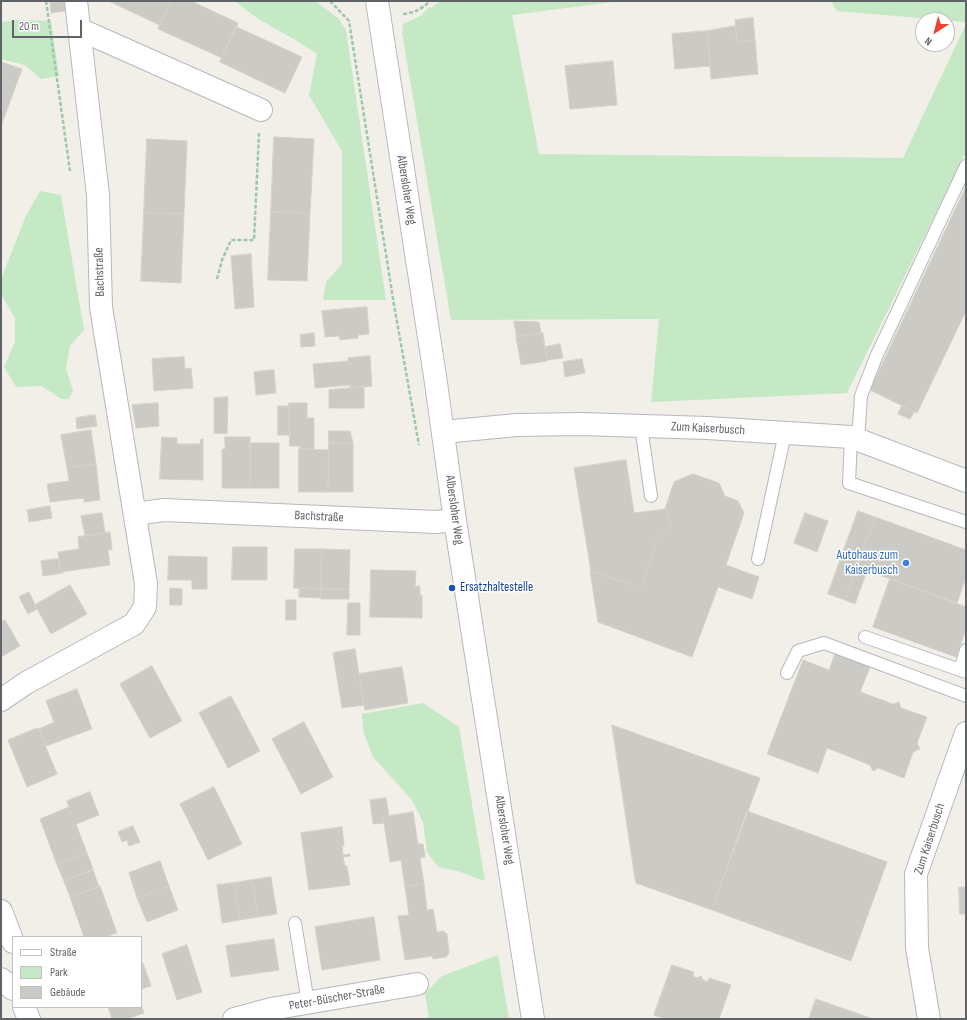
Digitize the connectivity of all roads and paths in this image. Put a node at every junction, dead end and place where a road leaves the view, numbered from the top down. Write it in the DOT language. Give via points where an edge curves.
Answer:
graph roads {
  1 [pos="76,1"];
  2 [pos="330,1"];
  3 [pos="430,1"];
  4 [pos="378,9"];
  5 [pos="79,29"];
  6 [pos="261,110"];
  7 [pos="966,166"];
  8 [pos="217,279"];
  9 [pos="641,426"];
  10 [pos="443,432"];
  11 [pos="785,433"];
  12 [pos="854,438"];
  13 [pos="421,452"];
  14 [pos="966,481"];
  15 [pos="651,496"];
  16 [pos="135,514"];
  17 [pos="455,520"];
  18 [pos="966,522"];
  19 [pos="758,558"];
  20 [pos="865,637"];
  21 [pos="966,650"];
  22 [pos="963,671"];
  23 [pos="787,673"];
  24 [pos="966,696"];
  25 [pos="1,700"];
  26 [pos="965,741"];
  27 [pos="1,911"];
  28 [pos="295,923"];
  29 [pos="12,939"];
  30 [pos="1,979"];
  31 [pos="417,984"];
  32 [pos="12,989"];
  33 [pos="308,1003"];
  34 [pos="24,1008"];
  35 [pos="242,1018"];
  36 [pos="28,1019"];
  37 [pos="533,1019"];
  38 [pos="929,1019"];
  1 -- 5 [label="street, Bachstraße"];
  2 -- 13 [label="path" via="349,21 394,305"];
  3 -- 4 [label="path" via="425,7 414,12"];
  4 -- 10 [label="street, Albersloher Weg"];
  5 -- 6 [label="street"];
  5 -- 16 [label="street, Bachstraße" via="98,195 101,307"];
  6 -- 8 [label="path" via="254,240 231,240"];
  7 -- 12 [label="lane" via="876,357 861,396"];
  9 -- 10 [label="street, Zum Kaiserbusch" via="517,425"];
  9 -- 11 [label="street, Zum Kaiserbusch"];
  9 -- 15 [label="lane"];
  10 -- 17 [label="street, Albersloher Weg"];
  11 -- 12 [label="street, Zum Kaiserbusch"];
  11 -- 19 [label="lane"];
  12 -- 14 [label="street, Zum Kaiserbusch"];
  12 -- 18 [label="lane" via="849,483"];
  16 -- 17 [label="street, Bachstraße" via="164,510 436,522"];
  16 -- 25 [label="street, Bachstraße" via="146,584 145,606 134,624 26,683"];
  17 -- 37 [label="street, Albersloher Weg"];
  20 -- 22 [label="lane"];
  21 -- 22 [label="lane"];
  23 -- 24 [label="lane" via="798,652 824,643"];
  26 -- 38 [label="street, Zum Kaiserbusch" via="916,874 917,948"];
  27 -- 29 [label="street"];
  28 -- 33 [label="lane"];
  30 -- 32 [label="street"];
  31 -- 33 [label="street, Peter-Büscher-Straße"];
  33 -- 35 [label="street, Peter-Büscher-Straße" via="271,1009"];
  34 -- 36 [label="street"];
}
